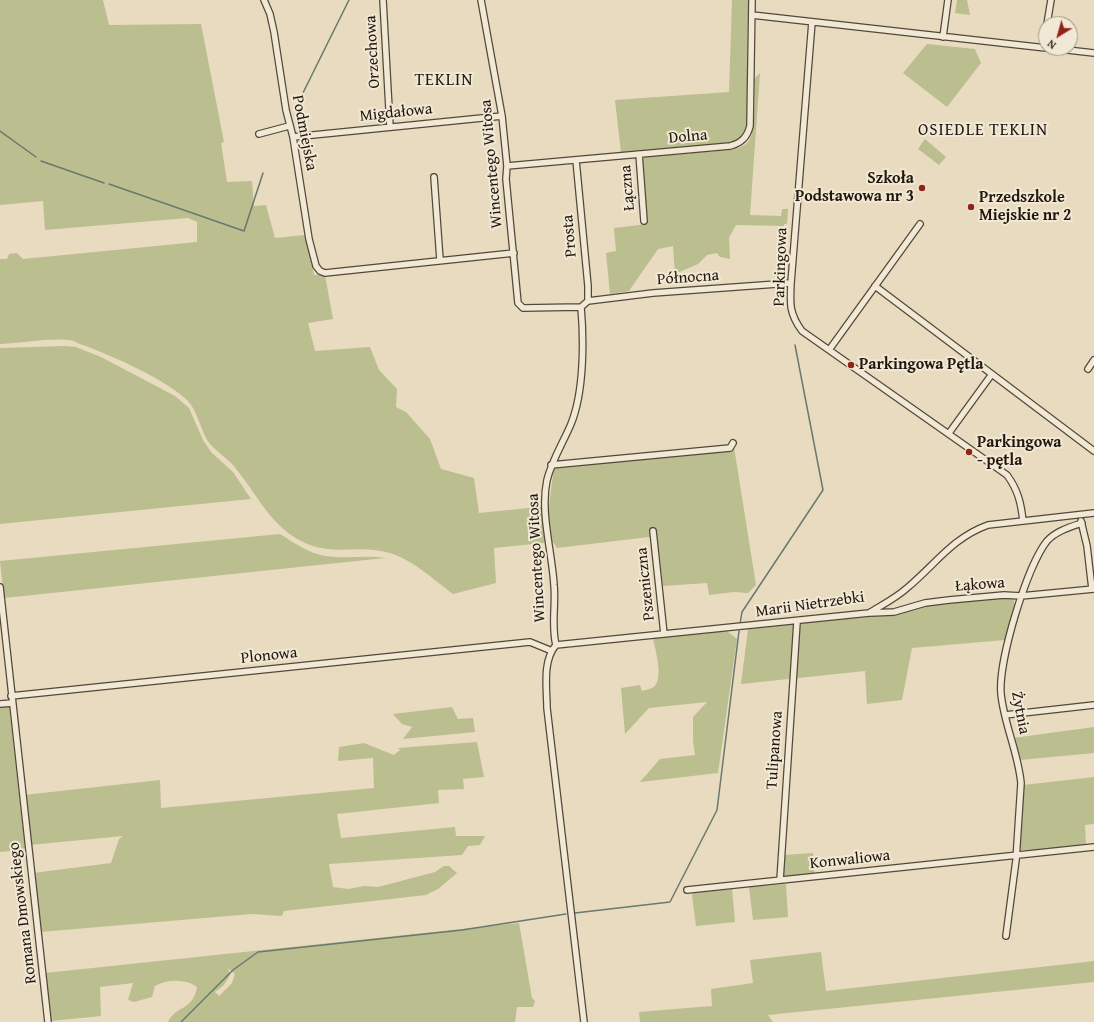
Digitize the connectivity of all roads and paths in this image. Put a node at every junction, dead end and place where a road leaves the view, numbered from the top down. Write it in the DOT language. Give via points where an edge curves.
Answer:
graph roads {
  1 [pos="264,0"];
  2 [pos="383,0"];
  3 [pos="481,0"];
  4 [pos="752,0"];
  5 [pos="944,0"];
  6 [pos="948,0"];
  7 [pos="1051,0"];
  8 [pos="752,14"];
  9 [pos="1048,16"];
  10 [pos="812,22"];
  11 [pos="941,36"];
  12 [pos="1038,47"];
  13 [pos="1078,51"];
  14 [pos="1094,53"];
  15 [pos="502,116"];
  16 [pos="289,126"];
  17 [pos="390,127"];
  18 [pos="260,134"];
  19 [pos="293,137"];
  20 [pos="639,154"];
  21 [pos="576,160"];
  22 [pos="507,166"];
  23 [pos="434,177"];
  24 [pos="644,221"];
  25 [pos="920,224"];
  26 [pos="514,253"];
  27 [pos="440,260"];
  28 [pos="791,283"];
  29 [pos="875,286"];
  30 [pos="588,301"];
  31 [pos="581,307"];
  32 [pos="829,350"];
  33 [pos="1094,360"];
  34 [pos="1088,369"];
  35 [pos="992,374"];
  36 [pos="949,433"];
  37 [pos="733,443"];
  38 [pos="1094,451"];
  39 [pos="551,465"];
  40 [pos="1094,513"];
  41 [pos="1080,515"];
  42 [pos="1023,521"];
  43 [pos="1082,523"];
  44 [pos="653,530"];
  45 [pos="0,587"];
  46 [pos="1093,589"];
  47 [pos="1021,596"];
  48 [pos="869,613"];
  49 [pos="797,622"];
  50 [pos="664,634"];
  51 [pos="556,646"];
  52 [pos="552,651"];
  53 [pos="11,699"];
  54 [pos="0,704"];
  55 [pos="1094,705"];
  56 [pos="1005,715"];
  57 [pos="1094,847"];
  58 [pos="1016,855"];
  59 [pos="780,880"];
  60 [pos="687,890"];
  61 [pos="1006,936"];
  62 [pos="48,1022"];
  63 [pos="584,1022"];
  1 -- 16 [label="street, Podmiejska" via="274,32"];
  2 -- 17 [label="street, Orzechowa"];
  3 -- 15 [label="street, Wincentego Witosa"];
  4 -- 8 [label="street, Dolna"];
  5 -- 11 [label="street"];
  6 -- 11 [label="street"];
  7 -- 9 [label="street"];
  8 -- 10 [label="street"];
  8 -- 20 [label="street, Dolna" via="750,121 746,136 739,143 730,146"];
  10 -- 11 [label="street"];
  10 -- 28 [label="street, Parkingowa"];
  11 -- 12 [label="street"];
  13 -- 14 [label="street"];
  15 -- 17 [label="street, Migdałowa"];
  15 -- 22 [label="street, Wincentego Witosa"];
  16 -- 18 [label="street"];
  16 -- 19 [label="street, Podmiejska"];
  17 -- 19 [label="street, Migdałowa"];
  19 -- 27 [label="street, Podmiejska" via="309,239 316,266 320,271 325,273"];
  20 -- 21 [label="street, Dolna"];
  20 -- 24 [label="street, Łączna"];
  21 -- 22 [label="street, Dolna"];
  21 -- 30 [label="street, Prosta"];
  22 -- 26 [label="street, Wincentego Witosa" via="506,179"];
  23 -- 27 [label="street"];
  25 -- 29 [label="street"];
  26 -- 27 [label="street"];
  26 -- 31 [label="street, Wincentego Witosa" via="520,305 536,309"];
  28 -- 30 [label="street, Północna" via="653,293"];
  28 -- 32 [label="street, Parkingowa" via="790,303 793,318 802,331"];
  29 -- 32 [label="street"];
  29 -- 35 [label="street"];
  30 -- 31 [label="street"];
  31 -- 39 [label="street, Wincentego Witosa" via="583,347 577,400 572,422"];
  32 -- 36 [label="street, Parkingowa"];
  33 -- 34 [label="street"];
  35 -- 36 [label="street"];
  35 -- 38 [label="street"];
  36 -- 42 [label="street, Parkingowa" via="1008,474 1020,498"];
  37 -- 39 [label="street" via="730,448"];
  39 -- 51 [label="street, Wincentego Witosa" via="545,506 554,586"];
  40 -- 41 [label="street, Marii Nietrzebki"];
  41 -- 42 [label="street, Marii Nietrzebki"];
  41 -- 43 [label="street"];
  42 -- 48 [label="street, Marii Nietrzebki" via="988,525 973,530 957,540 907,589"];
  43 -- 46 [label="street"];
  43 -- 47 [label="street, Żytnia" via="1055,534 1047,541"];
  44 -- 50 [label="street, Pszeniczna"];
  45 -- 53 [label="street, Romana Dmowskiego"];
  46 -- 47 [label="street, Łąkowa"];
  47 -- 48 [label="street, Łąkowa" via="949,600 925,603 894,612"];
  47 -- 56 [label="street, Żytnia" via="1003,667 1001,693"];
  48 -- 49 [label="street, Marii Nietrzebki"];
  49 -- 50 [label="street, Marii Nietrzebki"];
  49 -- 59 [label="street, Tulipanowa"];
  50 -- 51 [label="street, Marii Nietrzebki"];
  51 -- 52 [label="street"];
  52 -- 53 [label="street, Plonowa" via="530,642"];
  52 -- 63 [label="street" via="547,674 547,708"];
  53 -- 54 [label="street, Plonowa"];
  53 -- 62 [label="street, Romana Dmowskiego"];
  55 -- 56 [label="street"];
  56 -- 58 [label="street, Żytnia" via="1021,783"];
  57 -- 58 [label="street, Konwaliowa"];
  58 -- 59 [label="street, Konwaliowa"];
  58 -- 61 [label="street, Żytnia"];
  59 -- 60 [label="street, Konwaliowa"];
}
